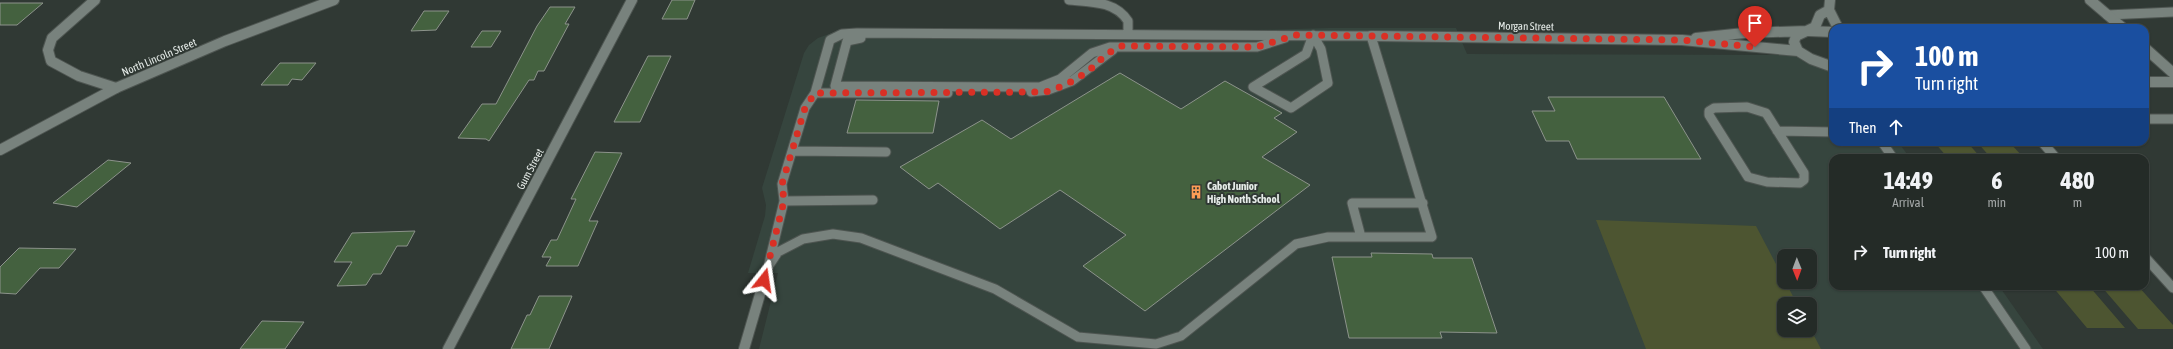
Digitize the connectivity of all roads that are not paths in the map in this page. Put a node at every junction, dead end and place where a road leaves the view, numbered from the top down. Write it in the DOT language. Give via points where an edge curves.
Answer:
graph roads {
  1 [pos="94,0"];
  2 [pos="334,0"];
  3 [pos="632,0"];
  4 [pos="1069,0"];
  5 [pos="1830,0"];
  6 [pos="2090,0"];
  7 [pos="1829,10"];
  8 [pos="2173,12"];
  9 [pos="2107,15"];
  10 [pos="1836,24"];
  11 [pos="2118,24"];
  12 [pos="1808,31"];
  13 [pos="1829,32"];
  14 [pos="1128,34"];
  15 [pos="1262,35"];
  16 [pos="1296,35"];
  17 [pos="1313,35"];
  18 [pos="1371,36"];
  19 [pos="1682,40"];
  20 [pos="1121,46"];
  21 [pos="1798,51"];
  22 [pos="2149,52"];
  23 [pos="1829,66"];
  24 [pos="2173,73"];
  25 [pos="2149,82"];
  26 [pos="2173,82"];
  27 [pos="116,88"];
  28 [pos="815,93"];
  29 [pos="2149,119"];
  30 [pos="2173,119"];
  31 [pos="1777,131"];
  32 [pos="1829,132"];
  33 [pos="2046,146"];
  34 [pos="0,150"];
  35 [pos="792,151"];
  36 [pos="886,152"];
  37 [pos="2052,154"];
  38 [pos="873,200"];
  39 [pos="784,201"];
  40 [pos="1423,203"];
  41 [pos="1361,237"];
  42 [pos="2149,261"];
  43 [pos="768,266"];
  44 [pos="2173,288"];
  45 [pos="1986,290"];
  46 [pos="448,349"];
  47 [pos="744,349"];
  48 [pos="2026,349"];
  1 -- 27 [label="street" via="52,38 48,50 51,61 79,76"];
  2 -- 27 [label="street, North Lincoln Street" via="224,42"];
  3 -- 46 [label="street, Gum Street"];
  4 -- 14 [label="lane" via="1103,3 1117,9 1128,21"];
  5 -- 7 [label="street"];
  6 -- 9 [label="street"];
  7 -- 10 [label="street"];
  7 -- 12 [label="street" via="1820,15 1815,27"];
  8 -- 9 [label="lane"];
  9 -- 11 [label="street"];
  12 -- 13 [label="street, Morgan Street"];
  12 -- 19 [label="street, Morgan Street" via="1718,34"];
  12 -- 21 [label="street" via="1796,36 1794,42"];
  14 -- 15 [label="lane"];
  14 -- 28 [label="lane" via="842,34 830,40"];
  15 -- 16 [label="lane"];
  15 -- 20 [label="lane" via="1250,40 856,38 847,41 835,86 1040,87 1060,79 1092,53"];
  16 -- 17 [label="lane"];
  16 -- 20 [label="lane" via="1257,47"];
  17 -- 17 [label="lane" via="1306,54 1253,87 1291,108 1328,83 1321,49"];
  17 -- 18 [label="lane"];
  18 -- 19 [label="street, Morgan Street"];
  18 -- 40 [label="lane"];
  19 -- 21 [label="street, Morgan Street"];
  20 -- 28 [label="lane" via="1057,89 1045,92"];
  21 -- 23 [label="street, Morgan Street"];
  22 -- 24 [label="street"];
  25 -- 26 [label="street"];
  27 -- 34 [label="street, North Lincoln Street"];
  28 -- 35 [label="lane" via="805,108"];
  29 -- 30 [label="lane"];
  31 -- 31 [label="lane" via="1766,114 1759,109 1714,108 1709,111 1709,115 1748,177 1756,181 1800,183 1804,180 1804,173"];
  31 -- 32 [label="lane"];
  33 -- 37 [label="lane"];
  35 -- 36 [label="lane"];
  35 -- 39 [label="lane" via="782,184"];
  38 -- 39 [label="lane"];
  39 -- 43 [label="lane"];
  40 -- 41 [label="lane" via="1432,237"];
  40 -- 41 [label="lane" via="1352,203"];
  41 -- 43 [label="lane" via="1328,237 1296,244 1181,336 1156,344 1078,337 994,288 860,238 833,234 803,239 778,252"];
  42 -- 44 [label="lane"];
  43 -- 47 [label="street"];
  45 -- 48 [label="lane"];
}
